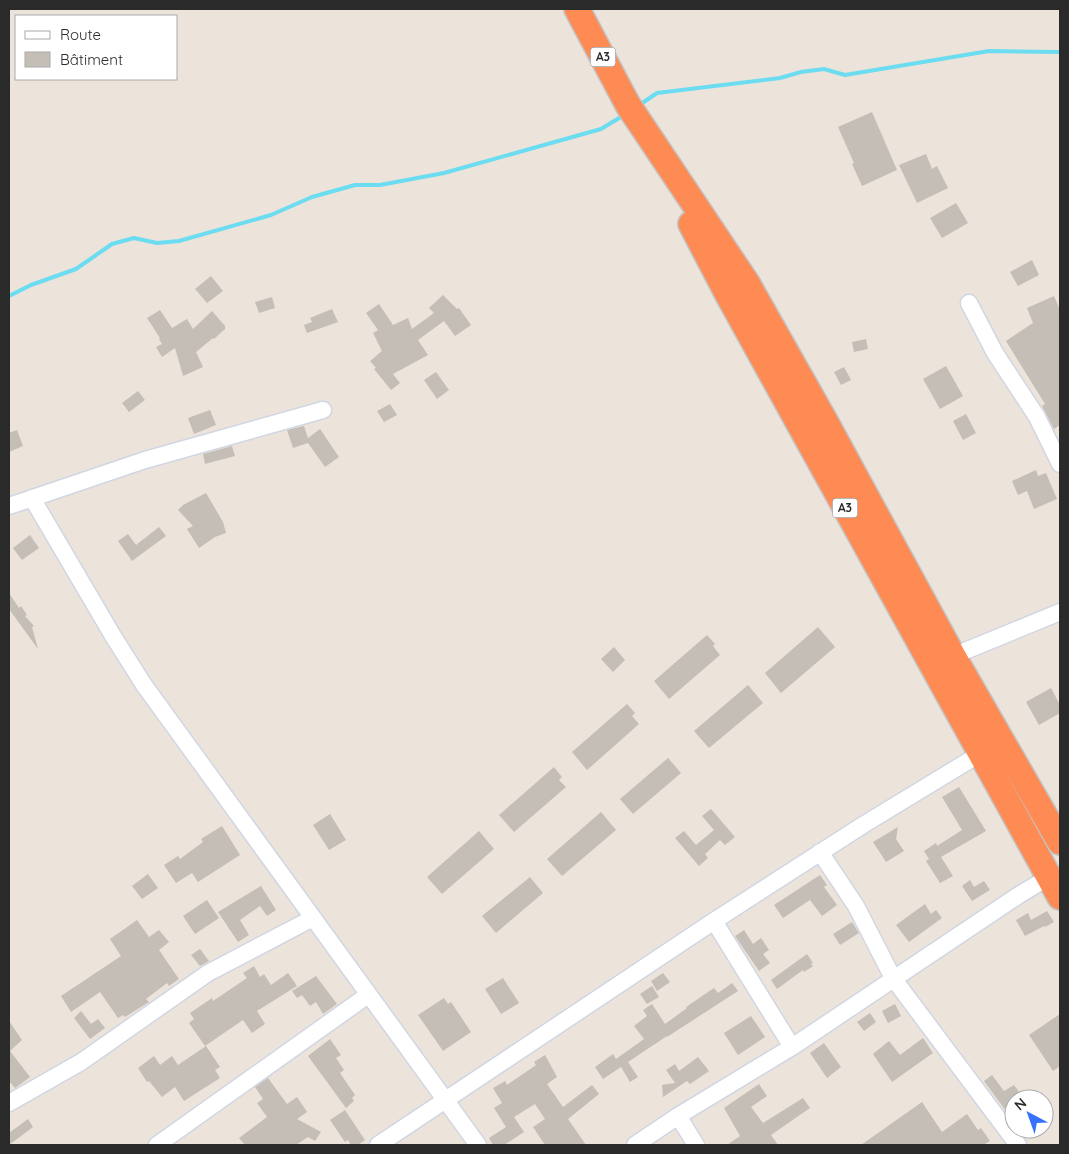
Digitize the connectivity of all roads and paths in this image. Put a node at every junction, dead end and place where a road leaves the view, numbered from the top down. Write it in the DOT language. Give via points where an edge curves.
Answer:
graph roads {
  1 [pos="577,9"];
  2 [pos="632,110"];
  3 [pos="969,303"];
  4 [pos="323,410"];
  5 [pos="1060,464"];
  6 [pos="32,498"];
  7 [pos="9,506"];
  8 [pos="1060,612"];
  9 [pos="953,656"];
  10 [pos="1002,742"];
  11 [pos="980,753"];
  12 [pos="1060,842"];
  13 [pos="820,852"];
  14 [pos="1054,887"];
  15 [pos="313,918"];
  16 [pos="714,921"];
  17 [pos="893,978"];
  18 [pos="368,995"];
  19 [pos="792,1047"];
  20 [pos="445,1102"];
  21 [pos="9,1103"];
  22 [pos="678,1116"];
  23 [pos="157,1145"];
  24 [pos="378,1145"];
  25 [pos="478,1145"];
  26 [pos="635,1145"];
  27 [pos="696,1145"];
  28 [pos="1018,1145"];
  1 -- 2 [label="highway, A3"];
  2 -- 9 [label="highway, A3" via="747,283"];
  2 -- 11 [label="highway, A3" via="728,295"];
  3 -- 5 [label="street" via="1037,417"];
  4 -- 6 [label="street" via="145,460"];
  6 -- 7 [label="street"];
  6 -- 15 [label="street" via="144,685"];
  8 -- 9 [label="street"];
  9 -- 10 [label="highway, A3"];
  10 -- 11 [label="street"];
  10 -- 12 [label="highway, A3"];
  11 -- 13 [label="street"];
  11 -- 14 [label="highway, A3"];
  13 -- 16 [label="street"];
  13 -- 17 [label="street" via="856,906"];
  14 -- 17 [label="street"];
  15 -- 18 [label="street"];
  15 -- 21 [label="street" via="208,973 81,1062"];
  16 -- 19 [label="street"];
  16 -- 20 [label="street"];
  17 -- 19 [label="street"];
  17 -- 28 [label="street"];
  18 -- 20 [label="street"];
  18 -- 23 [label="street"];
  19 -- 22 [label="street"];
  20 -- 24 [label="street"];
  20 -- 25 [label="street"];
  22 -- 26 [label="street"];
  22 -- 27 [label="street"];
}
